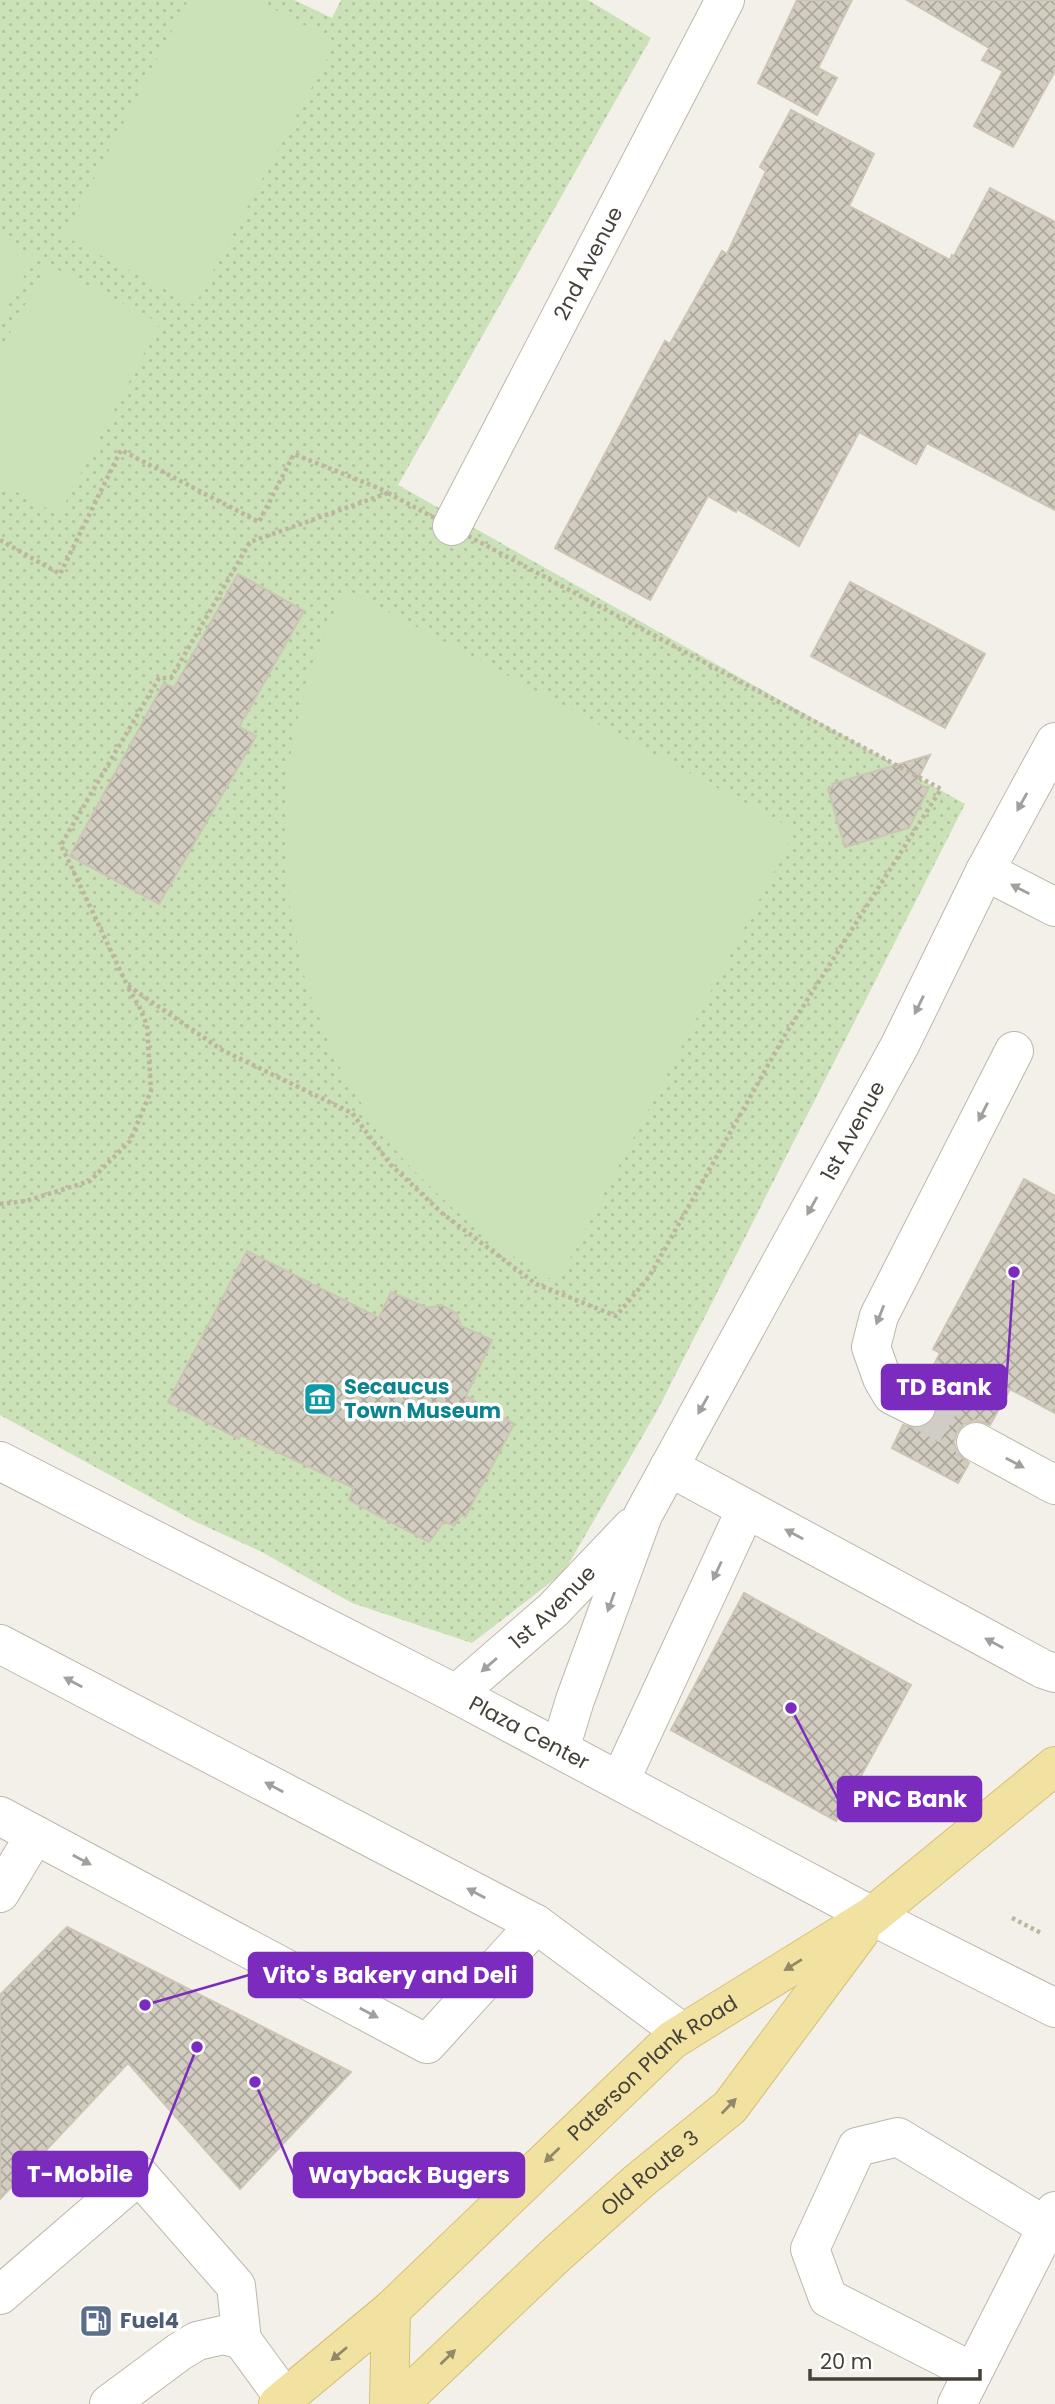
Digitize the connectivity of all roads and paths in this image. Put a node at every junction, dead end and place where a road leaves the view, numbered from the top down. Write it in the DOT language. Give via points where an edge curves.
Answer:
graph roads {
  1 [pos="725,0"];
  2 [pos="388,493"];
  3 [pos="452,526"];
  4 [pos="0,540"];
  5 [pos="1055,742"];
  6 [pos="985,871"];
  7 [pos="1055,908"];
  8 [pos="127,985"];
  9 [pos="1014,1051"];
  10 [pos="0,1204"];
  11 [pos="916,1407"];
  12 [pos="976,1442"];
  13 [pos="0,1461"];
  14 [pos="669,1466"];
  15 [pos="1055,1485"];
  16 [pos="746,1509"];
  17 [pos="643,1515"];
  18 [pos="0,1644"];
  19 [pos="1055,1673"];
  20 [pos="456,1694"];
  21 [pos="560,1749"];
  22 [pos="1055,1766"];
  23 [pos="621,1781"];
  24 [pos="0,1816"];
  25 [pos="35,1835"];
  26 [pos="0,1893"];
  27 [pos="872,1916"];
  28 [pos="1012,1918"];
  29 [pos="536,1924"];
  30 [pos="1041,1933"];
  31 [pos="1055,2008"];
  32 [pos="683,2033"];
  33 [pos="1051,2219"];
  34 [pos="0,2295"];
  35 [pos="391,2310"];
  36 [pos="242,2340"];
  37 [pos="965,2388"];
  38 [pos="281,2401"];
  39 [pos="109,2404"];
  40 [pos="389,2404"];
  41 [pos="399,2404"];
  1 -- 3 [label="street, 2nd Avenue"];
  2 -- 3 [label="path"];
  2 -- 4 [label="path" via="294,454 259,522 121,450 60,574"];
  2 -- 8 [label="path" via="250,541 171,678 159,678 61,845"];
  3 -- 8 [label="path" via="941,789 785,1035 649,1278 616,1316 536,1284 443,1214 391,1165 352,1113 222,1050"];
  5 -- 6 [label="street, 1st Avenue, one-way"];
  7 -- 6 [label="street, one-way"];
  6 -- 14 [label="street, 1st Avenue, one-way" via="900,1045"];
  8 -- 10 [label="path" via="147,1025 151,1091 130,1141 90,1181 26,1201"];
  9 -- 11 [label="street, one-way" via="879,1316 870,1347 892,1395"];
  12 -- 15 [label="street, one-way"];
  13 -- 20 [label="street, Plaza Center"];
  14 -- 16 [label="street"];
  14 -- 17 [label="street, 1st Avenue"];
  19 -- 16 [label="street, one-way"];
  16 -- 23 [label="street, one-way"];
  17 -- 20 [label="street, 1st Avenue, one-way" via="553,1610"];
  17 -- 21 [label="street, 1st Avenue, one-way"];
  29 -- 18 [label="street, one-way"];
  20 -- 21 [label="street, Plaza Center"];
  21 -- 23 [label="street, Plaza Center"];
  22 -- 27 [label="main road, Paterson Plank Road"];
  23 -- 27 [label="street, Plaza Center"];
  24 -- 25 [label="street"];
  25 -- 26 [label="street"];
  25 -- 29 [label="street, one-way" via="427,2044"];
  27 -- 31 [label="street, Plaza Center"];
  27 -- 32 [label="main road, Paterson Plank Road, one-way"];
  41 -- 27 [label="main road, Old Route 3, one-way" via="568,2244 730,2107"];
  28 -- 30 [label="path"];
  29 -- 32 [label="street"];
  32 -- 35 [label="main road, Paterson Plank Road, one-way"];
  33 -- 37 [label="street"];
  33 -- 37 [label="street" via="898,2137 857,2147 810,2249 828,2298"];
  34 -- 36 [label="street" via="139,2175 236,2286"];
  35 -- 38 [label="main road, Paterson Plank Road, one-way"];
  35 -- 40 [label="main road"];
  36 -- 38 [label="street"];
  36 -- 39 [label="street" via="223,2335 197,2341"];
}
